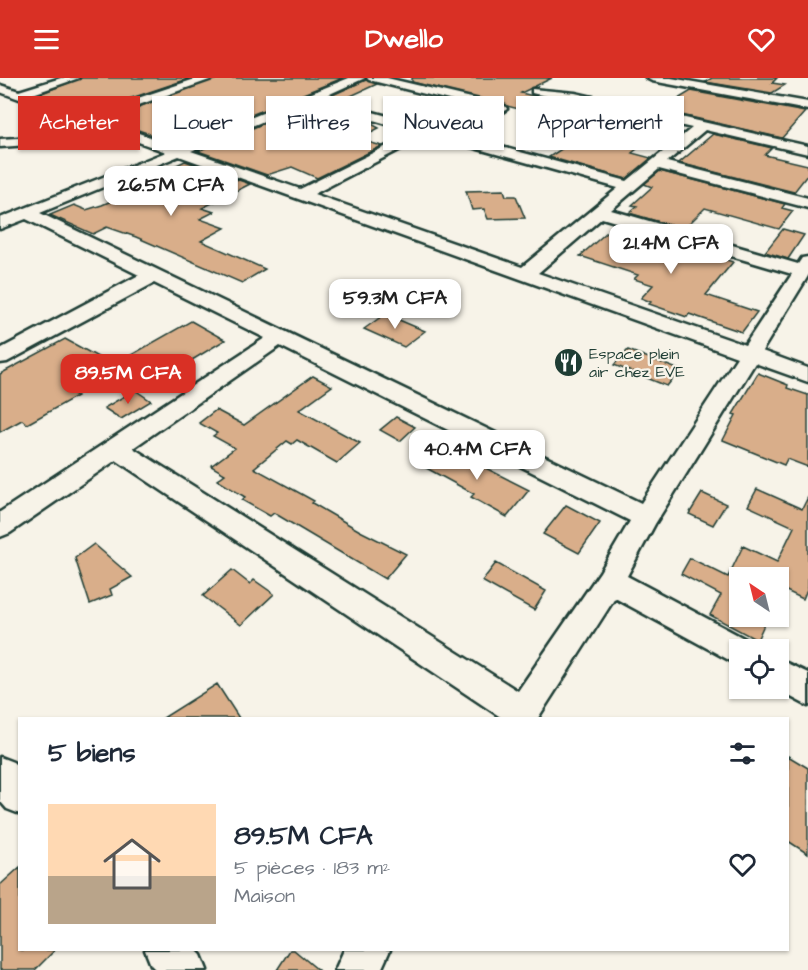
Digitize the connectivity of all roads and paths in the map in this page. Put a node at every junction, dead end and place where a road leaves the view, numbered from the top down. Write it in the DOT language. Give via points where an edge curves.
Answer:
graph roads {
  1 [pos="73,78"];
  2 [pos="209,78"];
  3 [pos="359,78"];
  4 [pos="373,78"];
  5 [pos="652,78"];
  6 [pos="552,82"];
  7 [pos="0,88"];
  8 [pos="17,95"];
  9 [pos="20,96"];
  10 [pos="313,96"];
  11 [pos="456,96"];
  12 [pos="140,101"];
  13 [pos="808,106"];
  14 [pos="266,115"];
  15 [pos="701,127"];
  16 [pos="140,139"];
  17 [pos="4,143"];
  18 [pos="389,150"];
  19 [pos="497,150"];
  20 [pos="808,150"];
  21 [pos="176,152"];
  22 [pos="15,157"];
  23 [pos="657,164"];
  24 [pos="630,187"];
  25 [pos="299,196"];
  26 [pos="808,203"];
  27 [pos="600,212"];
  28 [pos="27,213"];
  29 [pos="0,224"];
  30 [pos="805,266"];
  31 [pos="154,275"];
  32 [pos="524,275"];
  33 [pos="280,337"];
  34 [pos="750,354"];
  35 [pos="0,357"];
  36 [pos="808,375"];
  37 [pos="115,448"];
  38 [pos="646,517"];
  39 [pos="0,526"];
  40 [pos="609,581"];
  41 [pos="729,646"];
  42 [pos="789,680"];
  43 [pos="808,690"];
  44 [pos="521,716"];
  45 [pos="0,775"];
  46 [pos="18,794"];
  47 [pos="167,951"];
  48 [pos="368,951"];
  49 [pos="186,970"];
  50 [pos="356,970"];
  1 -- 8 [label="street"];
  2 -- 12 [label="street"];
  3 -- 10 [label="street"];
  4 -- 11 [label="street"];
  5 -- 13 [label="street"];
  6 -- 15 [label="street" via="532,93 575,97"];
  7 -- 8 [label="street"];
  8 -- 9 [label="street"];
  14 -- 21 [label="street"];
  15 -- 20 [label="street"];
  15 -- 23 [label="street"];
  16 -- 21 [label="street"];
  17 -- 22 [label="street"];
  18 -- 25 [label="street"];
  19 -- 24 [label="street"];
  21 -- 25 [label="street"];
  21 -- 28 [label="street"];
  23 -- 24 [label="street"];
  23 -- 26 [label="street"];
  24 -- 27 [label="street"];
  25 -- 32 [label="street"];
  27 -- 30 [label="street"];
  27 -- 32 [label="street"];
  28 -- 29 [label="street"];
  28 -- 31 [label="street"];
  30 -- 34 [label="street"];
  31 -- 33 [label="street"];
  31 -- 35 [label="street"];
  32 -- 34 [label="street"];
  33 -- 37 [label="street"];
  33 -- 38 [label="street"];
  34 -- 36 [label="street"];
  34 -- 38 [label="street"];
  37 -- 39 [label="street"];
  37 -- 44 [label="street"];
  38 -- 40 [label="street"];
  40 -- 41 [label="street"];
  40 -- 44 [label="street"];
  42 -- 43 [label="street"];
  45 -- 46 [label="street"];
  47 -- 49 [label="street"];
  48 -- 50 [label="street"];
}
